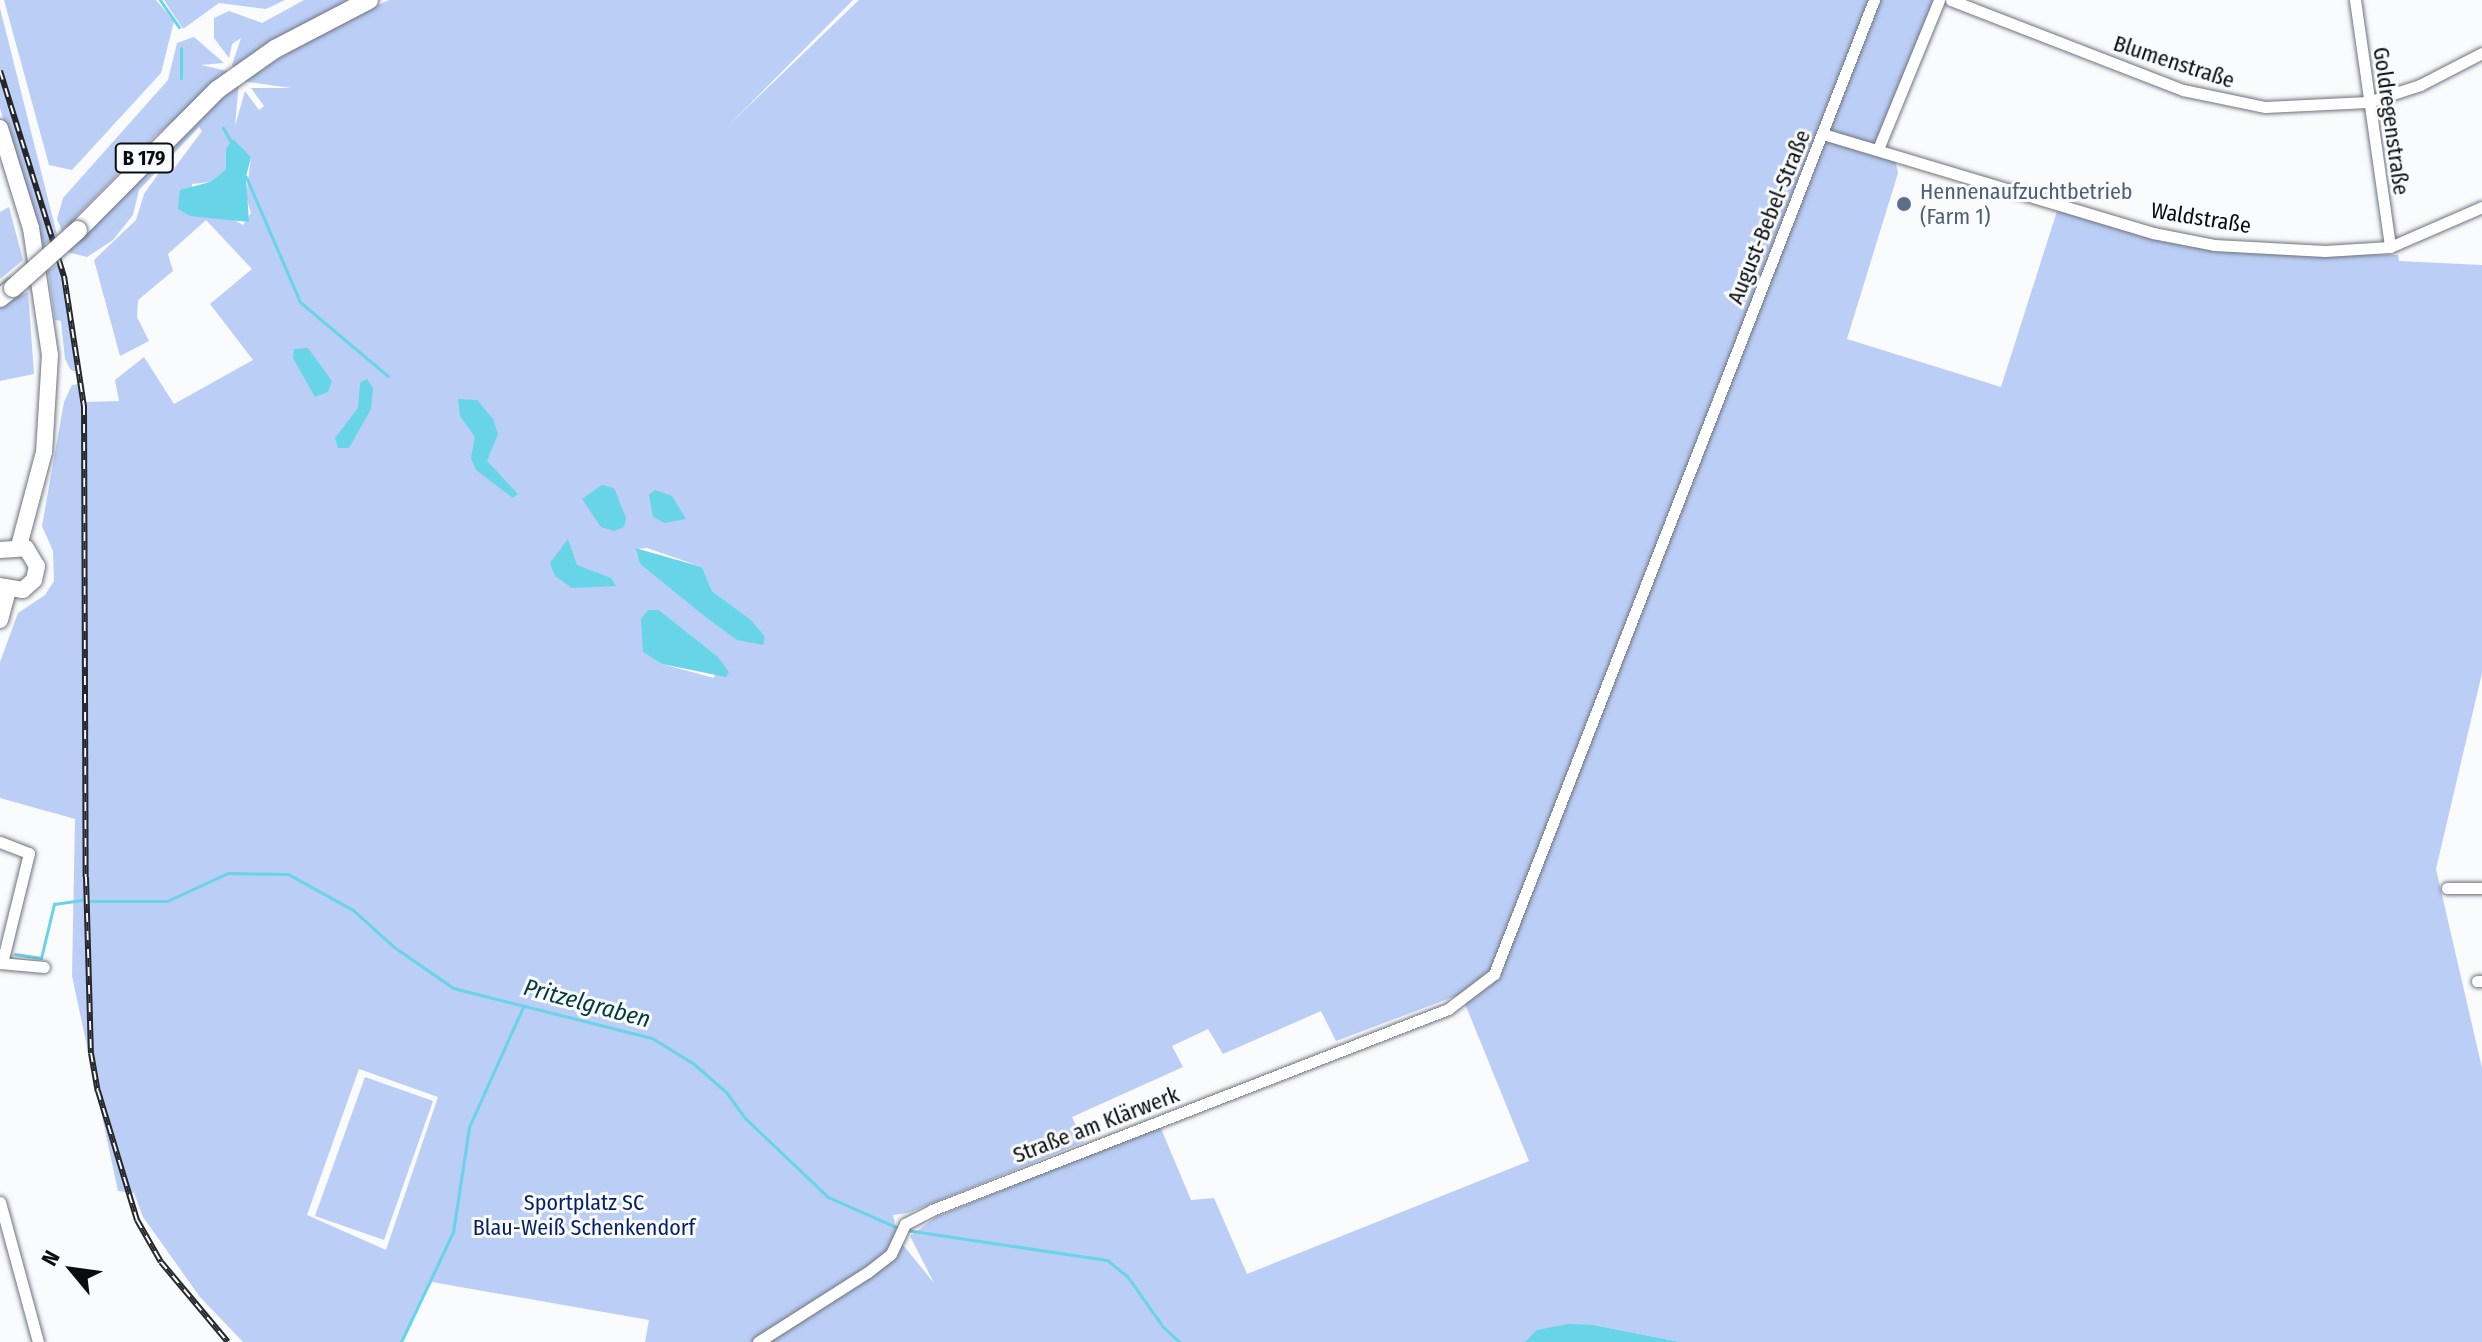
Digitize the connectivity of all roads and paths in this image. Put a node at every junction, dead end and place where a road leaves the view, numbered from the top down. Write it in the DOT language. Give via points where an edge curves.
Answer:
graph roads {
  1 [pos="369,0"];
  2 [pos="1874,0"];
  3 [pos="1939,0"];
  4 [pos="1951,0"];
  5 [pos="2355,0"];
  6 [pos="2482,53"];
  7 [pos="2368,102"];
  8 [pos="1,132"];
  9 [pos="1823,134"];
  10 [pos="1878,149"];
  11 [pos="2482,207"];
  12 [pos="2390,247"];
  13 [pos="6,293"];
  14 [pos="19,546"];
  15 [pos="0,550"];
  16 [pos="4,588"];
  17 [pos="0,620"];
  18 [pos="0,842"];
  19 [pos="2447,888"];
  20 [pos="2482,888"];
  21 [pos="6,916"];
  22 [pos="1,963"];
  23 [pos="44,967"];
  24 [pos="1479,989"];
  25 [pos="0,1202"];
  26 [pos="38,1342"];
  27 [pos="758,1342"];
  1 -- 13 [label="main road, B 179, bridge" via="275,49 217,90 153,148 78,230"];
  2 -- 9 [label="street, August-Bebel-Straße"];
  3 -- 10 [label="street"];
  4 -- 7 [label="street, Blumenstraße" via="2216,99 2265,107"];
  5 -- 7 [label="street, Goldregenstraße"];
  6 -- 7 [label="street, Blumenstraße" via="2420,85"];
  7 -- 12 [label="street, Goldregenstraße"];
  8 -- 14 [label="main road" via="31,228 50,355 44,452"];
  9 -- 10 [label="street, Waldstraße"];
  9 -- 24 [label="street, August-Bebel-Straße" via="1506,953"];
  10 -- 12 [label="street, Waldstraße" via="2153,233 2214,245 2325,251"];
  11 -- 12 [label="street, Waldstraße"];
  14 -- 15 [label="main road"];
  14 -- 16 [label="main road" via="35,559 37,573 23,590"];
  16 -- 17 [label="main road"];
  18 -- 21 [label="street" via="29,853"];
  19 -- 20 [label="street"];
  21 -- 22 [label="street"];
  22 -- 23 [label="street"];
  24 -- 27 [label="street, Straße am Klärwerk" via="1448,1009 932,1210 903,1230 891,1254 868,1272"];
  25 -- 26 [label="street"];
}
